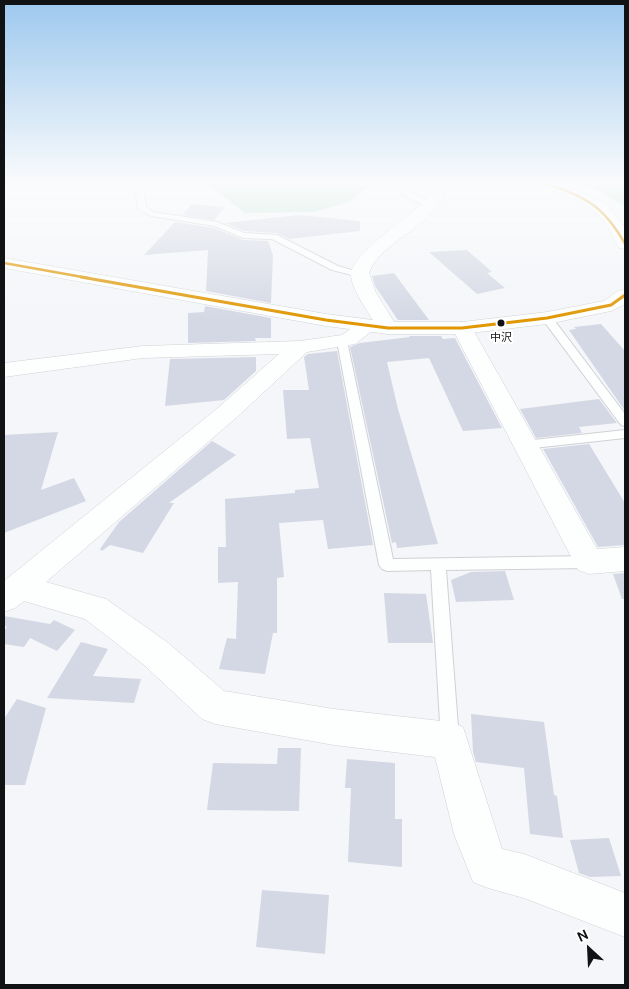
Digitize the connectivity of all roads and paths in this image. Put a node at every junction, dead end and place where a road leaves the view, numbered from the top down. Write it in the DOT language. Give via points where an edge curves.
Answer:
graph roads {
  1 [pos="227,228"];
  2 [pos="405,228"];
  3 [pos="618,228"];
  4 [pos="625,244"];
  5 [pos="4,263"];
  6 [pos="360,274"];
  7 [pos="625,295"];
  8 [pos="547,318"];
  9 [pos="378,327"];
  10 [pos="462,328"];
  11 [pos="342,341"];
  12 [pos="300,347"];
  13 [pos="4,370"];
  14 [pos="625,422"];
  15 [pos="625,434"];
  16 [pos="524,446"];
  17 [pos="625,559"];
  18 [pos="589,562"];
  19 [pos="438,564"];
  20 [pos="12,593"];
  21 [pos="450,740"];
  22 [pos="625,915"];
  1 -- 6 [label="lane" via="243,235 274,237 335,268"];
  2 -- 6 [label="street" via="368,258"];
  3 -- 4 [label="street"];
  5 -- 9 [label="street"];
  6 -- 9 [label="street"];
  7 -- 8 [label="street" via="611,305"];
  8 -- 10 [label="street"];
  8 -- 14 [label="lane"];
  9 -- 10 [label="street"];
  9 -- 11 [label="street"];
  10 -- 16 [label="street"];
  11 -- 12 [label="street"];
  11 -- 19 [label="lane" via="387,565"];
  12 -- 13 [label="street" via="143,352"];
  12 -- 20 [label="street" via="228,412"];
  15 -- 16 [label="lane"];
  16 -- 18 [label="street"];
  17 -- 18 [label="street"];
  18 -- 19 [label="lane"];
  19 -- 21 [label="lane"];
  20 -- 21 [label="street" via="95,609 155,654 215,707 334,727"];
  21 -- 22 [label="street" via="475,834 488,867 524,876"];
}
